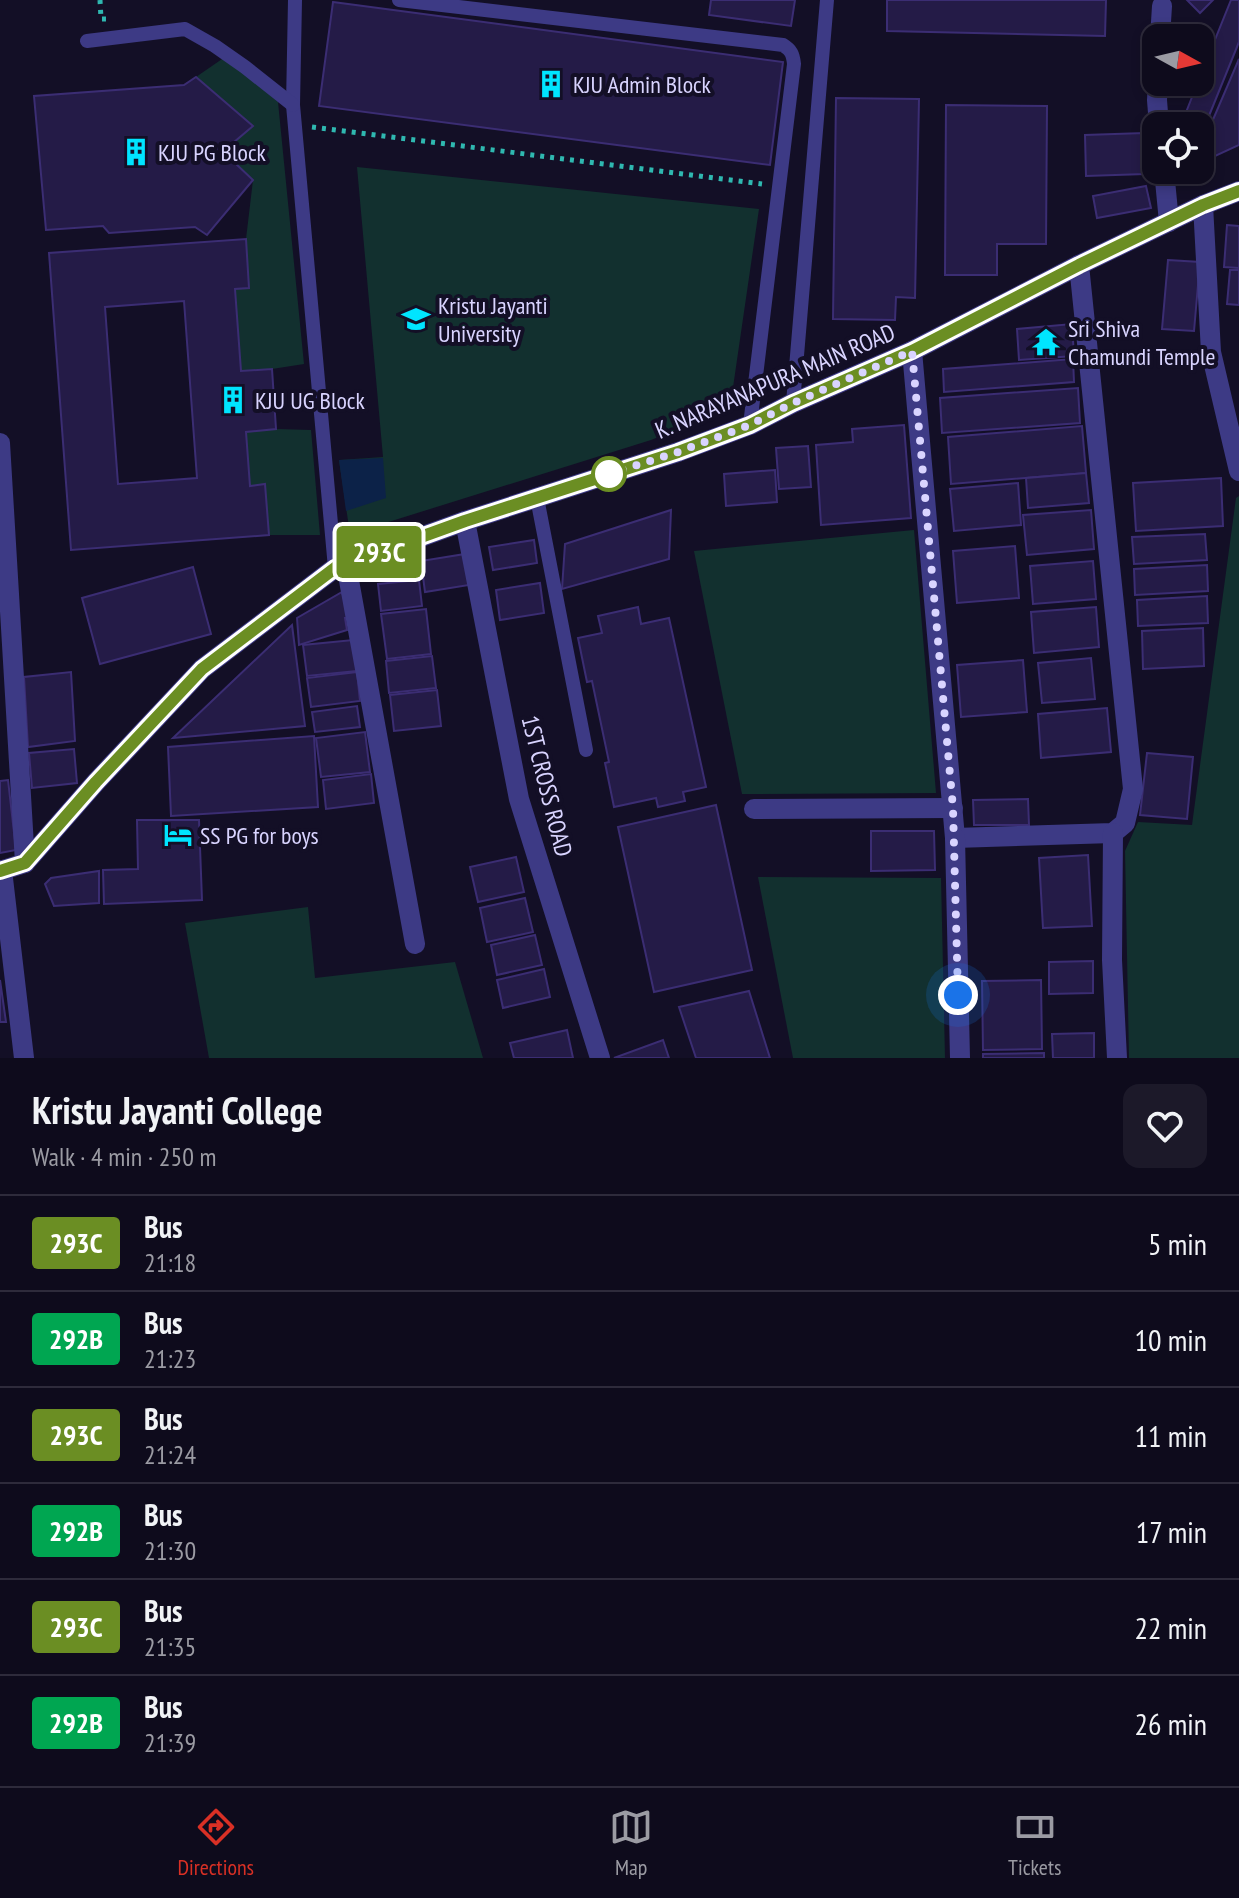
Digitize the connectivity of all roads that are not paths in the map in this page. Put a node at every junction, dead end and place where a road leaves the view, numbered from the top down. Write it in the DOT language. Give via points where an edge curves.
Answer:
graph roads {
  1 [pos="295,0"];
  2 [pos="399,0"];
  3 [pos="827,0"];
  4 [pos="1162,6"];
  5 [pos="1161,24"];
  6 [pos="87,41"];
  7 [pos="293,105"];
  8 [pos="1165,184"];
  9 [pos="1239,191"];
  10 [pos="1203,205"];
  11 [pos="1169,222"];
  12 [pos="1079,265"];
  13 [pos="912,351"];
  14 [pos="793,403"];
  15 [pos="750,425"];
  16 [pos="0,443"];
  17 [pos="1239,471"];
  18 [pos="537,498"];
  19 [pos="465,521"];
  20 [pos="340,566"];
  21 [pos="586,750"];
  22 [pos="953,808"];
  23 [pos="754,809"];
  24 [pos="1113,833"];
  25 [pos="955,838"];
  26 [pos="25,863"];
  27 [pos="1,871"];
  28 [pos="415,944"];
  29 [pos="24,1058"];
  30 [pos="600,1058"];
  31 [pos="960,1058"];
  32 [pos="1117,1058"];
  1 -- 7 [label="lane"];
  2 -- 15 [label="lane" via="783,45 790,50 794,64"];
  3 -- 14 [label="lane"];
  4 -- 5 [label="street"];
  6 -- 7 [label="lane" via="185,29"];
  7 -- 20 [label="lane"];
  8 -- 11 [label="street"];
  9 -- 10 [label="street, K. NARAYANAPURA MAIN ROAD"];
  10 -- 11 [label="street, K. NARAYANAPURA MAIN ROAD"];
  10 -- 17 [label="street" via="1211,352"];
  11 -- 12 [label="street, K. NARAYANAPURA MAIN ROAD"];
  12 -- 13 [label="street, K. NARAYANAPURA MAIN ROAD"];
  12 -- 24 [label="street" via="1133,789 1125,823"];
  13 -- 14 [label="street, K. NARAYANAPURA MAIN ROAD"];
  13 -- 22 [label="street"];
  14 -- 15 [label="street, K. NARAYANAPURA MAIN ROAD"];
  15 -- 18 [label="street, K. NARAYANAPURA MAIN ROAD"];
  16 -- 26 [label="street"];
  18 -- 19 [label="street, K. NARAYANAPURA MAIN ROAD"];
  18 -- 21 [label="lane"];
  19 -- 20 [label="street, K. NARAYANAPURA MAIN ROAD"];
  19 -- 30 [label="street, 1ST CROSS ROAD" via="519,799"];
  20 -- 26 [label="street, K. NARAYANAPURA MAIN ROAD" via="202,669"];
  20 -- 28 [label="street"];
  22 -- 23 [label="street"];
  22 -- 25 [label="street"];
  24 -- 25 [label="street"];
  24 -- 32 [label="street"];
  25 -- 31 [label="street"];
  26 -- 27 [label="street"];
  27 -- 29 [label="street"];
}
